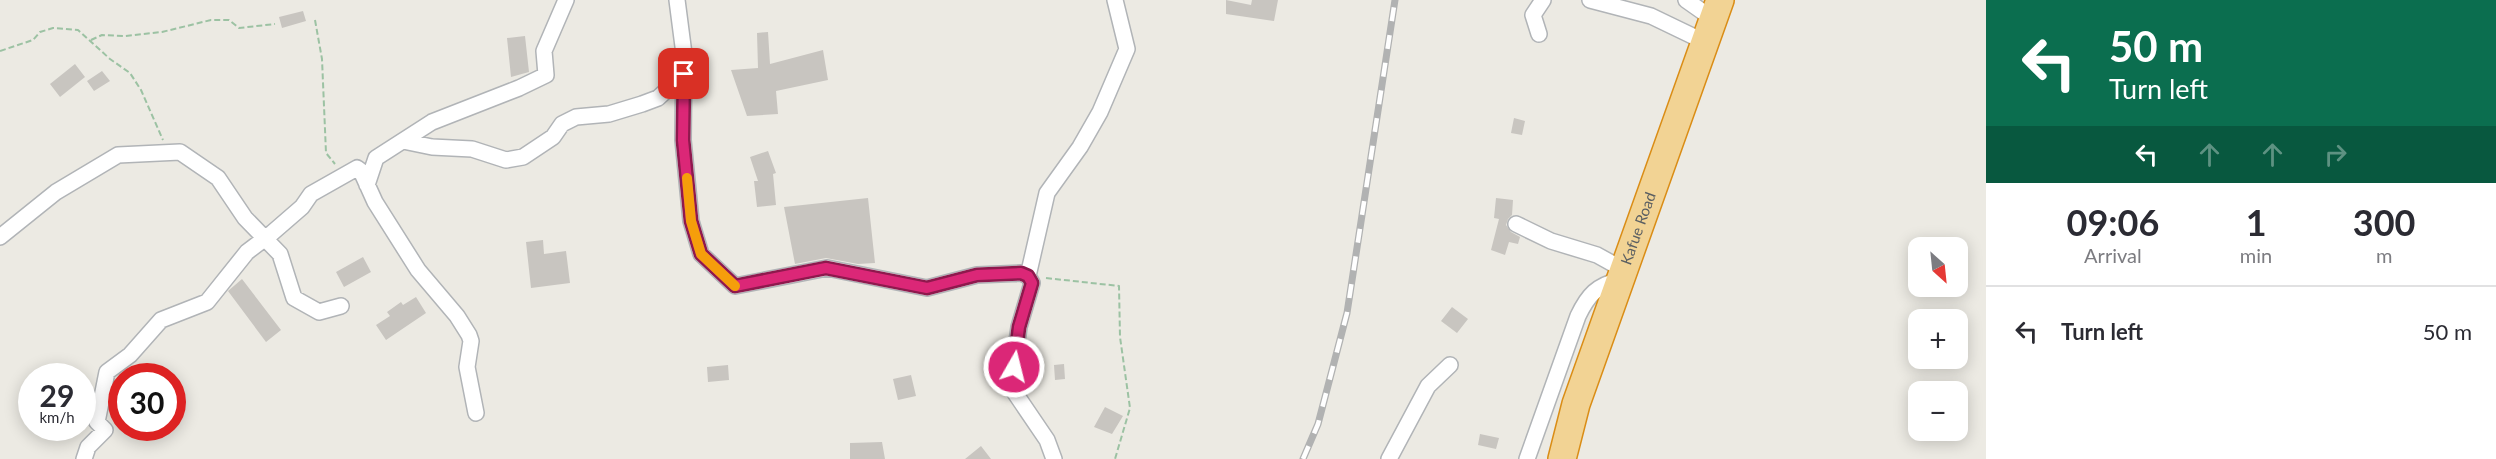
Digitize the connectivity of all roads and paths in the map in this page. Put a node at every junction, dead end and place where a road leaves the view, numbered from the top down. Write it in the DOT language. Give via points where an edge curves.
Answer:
graph roads {
  1 [pos="566,0"];
  2 [pos="677,0"];
  3 [pos="1115,0"];
  4 [pos="1543,0"];
  5 [pos="1590,0"];
  6 [pos="1686,0"];
  7 [pos="315,20"];
  8 [pos="1713,20"];
  9 [pos="275,24"];
  10 [pos="1539,34"];
  11 [pos="91,40"];
  12 [pos="0,51"];
  13 [pos="684,74"];
  14 [pos="402,141"];
  15 [pos="170,153"];
  16 [pos="345,175"];
  17 [pos="367,185"];
  18 [pos="1516,224"];
  19 [pos="0,237"];
  20 [pos="263,238"];
  21 [pos="1622,275"];
  22 [pos="1028,276"];
  23 [pos="340,306"];
  24 [pos="1450,365"];
  25 [pos="476,413"];
  26 [pos="84,459"];
  27 [pos="1054,459"];
  28 [pos="1115,459"];
  29 [pos="1389,459"];
  30 [pos="1527,459"];
  31 [pos="1562,459"];
  1 -- 14 [label="street" via="544,51 546,75 432,122"];
  2 -- 13 [label="street"];
  3 -- 22 [label="street" via="1127,50 1100,112 1047,193"];
  4 -- 10 [label="street" via="1533,15"];
  5 -- 8 [label="street" via="1651,16"];
  6 -- 8 [label="street"];
  7 -- 16 [label="path" via="322,59 326,153"];
  8 -- 21 [label="highway, Kafue Road"];
  9 -- 11 [label="path" via="239,28 229,20 211,20 162,32 102,35"];
  11 -- 12 [label="path" via="78,30 53,28 40,32 33,40"];
  11 -- 15 [label="path" via="130,73"];
  13 -- 14 [label="street" via="658,98 561,124 554,137 523,157 506,160 472,149"];
  13 -- 22 [label="street" via="683,140 691,221 701,254 735,286 826,268 927,288 977,275"];
  14 -- 17 [label="street" via="376,158"];
  15 -- 19 [label="street" via="118,155 57,192"];
  15 -- 20 [label="street" via="180,152 218,178"];
  16 -- 17 [label="street" via="359,168"];
  16 -- 20 [label="street" via="311,194 302,207"];
  17 -- 25 [label="street" via="418,270 469,335 467,367"];
  18 -- 21 [label="street" via="1551,241 1597,255"];
  20 -- 23 [label="street" via="280,254 294,298 319,312"];
  20 -- 26 [label="street" via="207,302 161,320 130,356 107,372 97,422 105,430 88,447"];
  21 -- 30 [label="street" via="1587,297"];
  21 -- 31 [label="highway, Kafue Road" via="1576,404"];
  22 -- 27 [label="street" via="1032,283 1019,327 1011,387 1047,440"];
  22 -- 28 [label="path" via="1119,286 1120,337 1130,408"];
  24 -- 29 [label="street" via="1428,386"];
}
